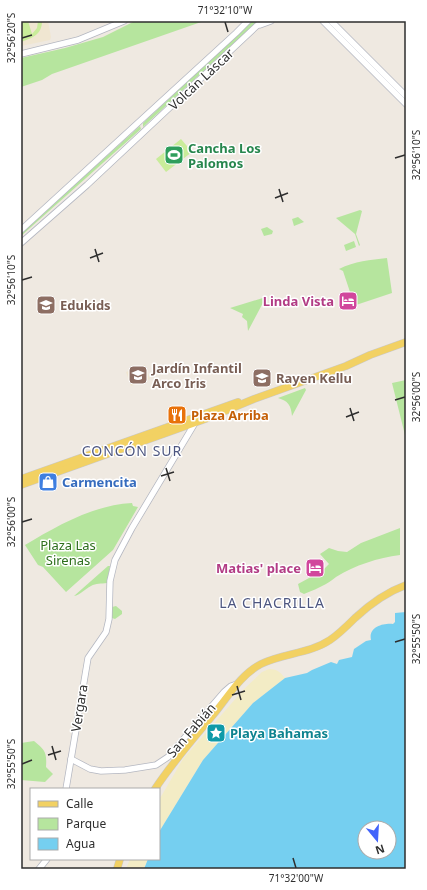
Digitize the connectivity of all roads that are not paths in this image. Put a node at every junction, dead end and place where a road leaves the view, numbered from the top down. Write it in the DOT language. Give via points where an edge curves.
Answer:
graph roads {
  1 [pos="124,21"];
  2 [pos="248,21"];
  3 [pos="271,21"];
  4 [pos="323,21"];
  5 [pos="331,21"];
  6 [pos="260,23"];
  7 [pos="21,54"];
  8 [pos="406,96"];
  9 [pos="406,104"];
  10 [pos="21,230"];
  11 [pos="21,243"];
  12 [pos="406,342"];
  13 [pos="406,347"];
  14 [pos="346,366"];
  15 [pos="254,399"];
  16 [pos="195,423"];
  17 [pos="21,479"];
  18 [pos="21,485"];
  19 [pos="406,585"];
  20 [pos="237,684"];
  21 [pos="71,759"];
  22 [pos="66,788"];
  23 [pos="156,788"];
  24 [pos="46,860"];
  25 [pos="39,869"];
  1 -- 7 [label="street" via="78,40"];
  2 -- 10 [label="street, Volcán Láscar"];
  3 -- 6 [label="street"];
  4 -- 9 [label="street"];
  5 -- 8 [label="street"];
  6 -- 11 [label="street, Volcán Láscar" via="87,185"];
  12 -- 14 [label="main road"];
  13 -- 14 [label="main road"];
  14 -- 15 [label="main road"];
  15 -- 16 [label="main road"];
  15 -- 17 [label="main road" via="218,408"];
  16 -- 18 [label="main road"];
  16 -- 21 [label="street, Vergara" via="115,560 110,581 110,612 106,632 88,658"];
  19 -- 20 [label="main road" via="359,614 324,644 262,664"];
  20 -- 21 [label="street, San Fabián" via="224,692 168,757 156,765 101,771 90,769"];
  20 -- 23 [label="main road" via="182,751"];
  21 -- 22 [label="street, Vergara"];
  24 -- 25 [label="street"];
}
